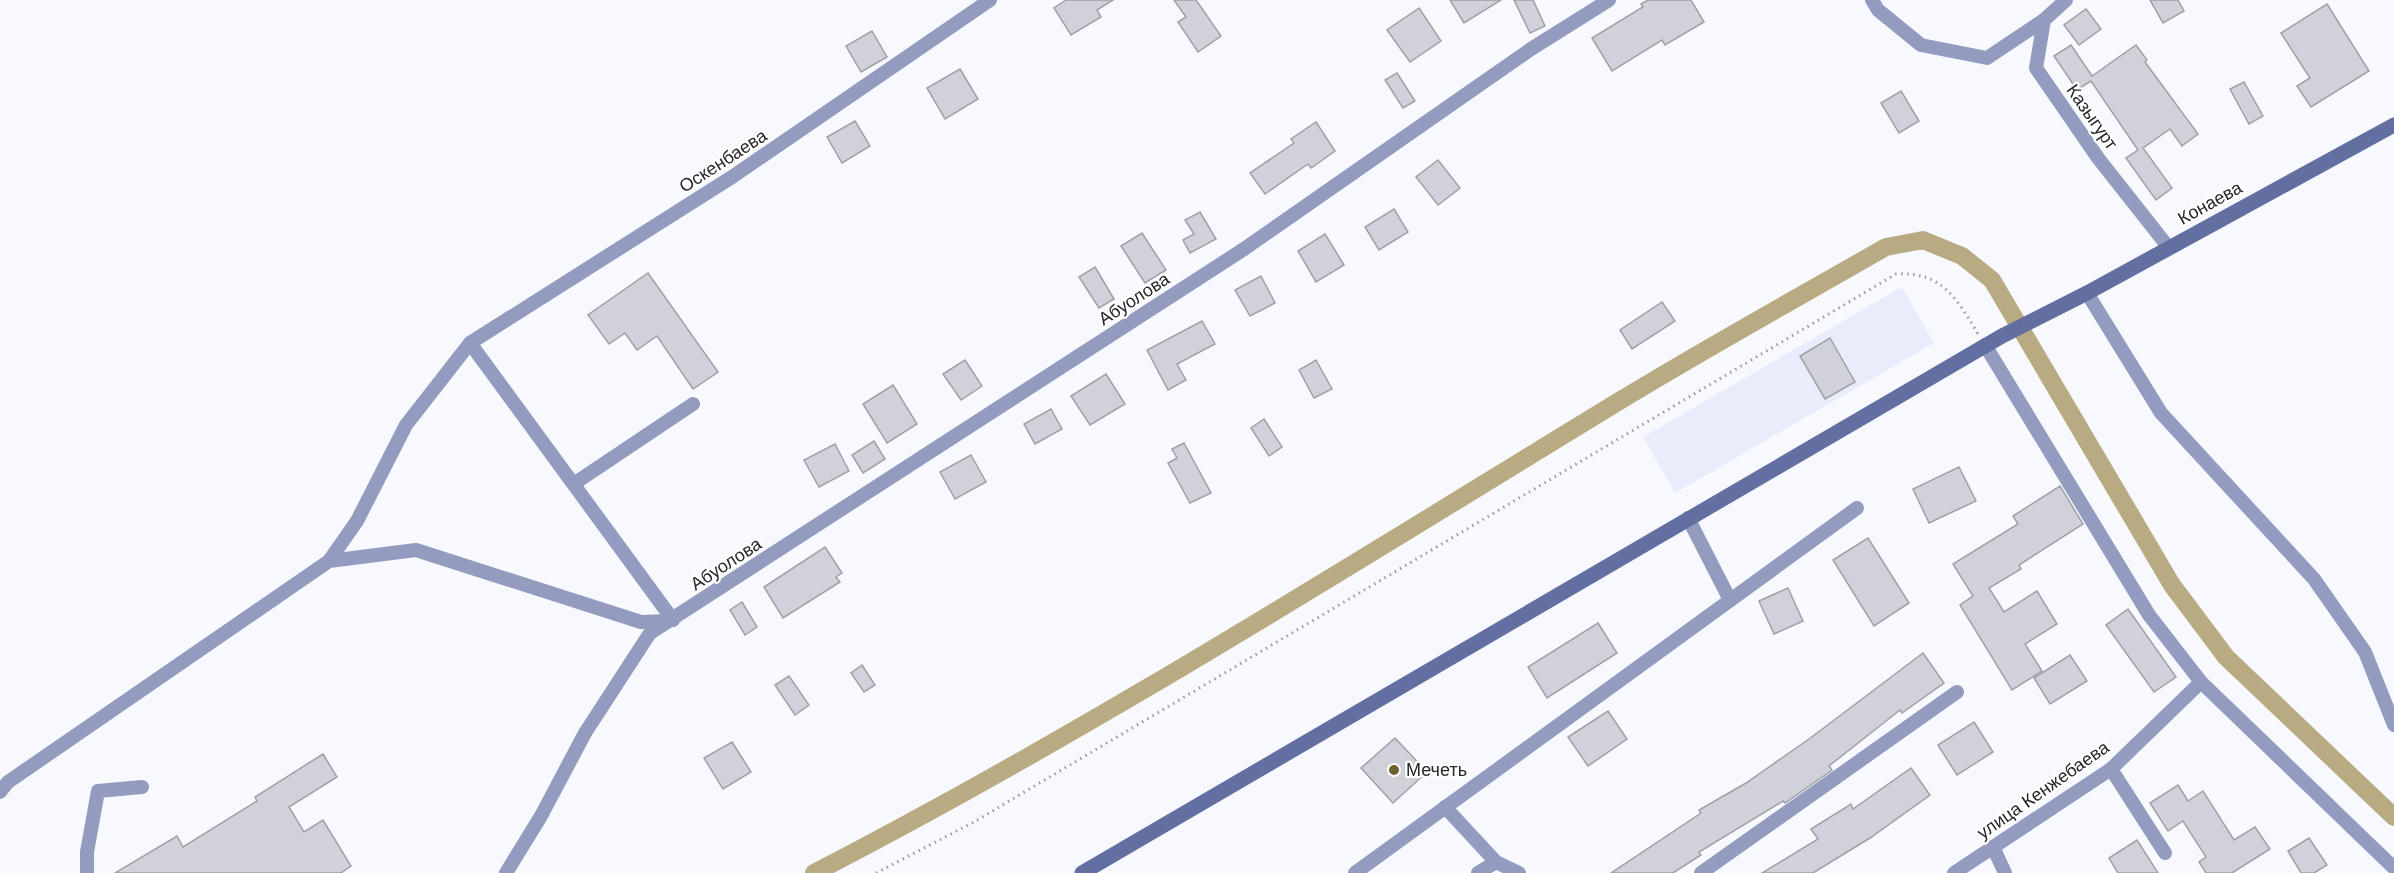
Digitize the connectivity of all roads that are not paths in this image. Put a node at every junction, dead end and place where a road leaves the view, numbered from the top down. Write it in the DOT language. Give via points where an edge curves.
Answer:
graph roads {
  1 [pos="990,0"];
  2 [pos="1609,0"];
  3 [pos="1872,0"];
  4 [pos="2066,0"];
  5 [pos="2044,20"];
  6 [pos="2394,125"];
  7 [pos="2169,248"];
  8 [pos="2087,293"];
  9 [pos="470,343"];
  10 [pos="1985,345"];
  11 [pos="693,404"];
  12 [pos="575,483"];
  13 [pos="1857,508"];
  14 [pos="1688,518"];
  15 [pos="329,561"];
  16 [pos="1730,600"];
  17 [pos="673,620"];
  18 [pos="2201,682"];
  19 [pos="1957,692"];
  20 [pos="2394,725"];
  21 [pos="2111,769"];
  22 [pos="142,787"];
  23 [pos="0,792"];
  24 [pos="1445,807"];
  25 [pos="1993,847"];
  26 [pos="2165,853"];
  27 [pos="1496,862"];
  28 [pos="2394,868"];
  29 [pos="87,873"];
  30 [pos="506,873"];
  31 [pos="1082,873"];
  32 [pos="1355,873"];
  33 [pos="1478,873"];
  34 [pos="1519,873"];
  35 [pos="1701,873"];
  36 [pos="1954,873"];
  37 [pos="2005,873"];
  1 -- 9 [label="street, Оскенбаева" via="732,177"];
  2 -- 17 [label="street, Абуолова" via="1244,249"];
  3 -- 5 [label="street" via="1878,10 1921,45 1987,58"];
  4 -- 5 [label="street"];
  5 -- 7 [label="street, Казыгурт" via="2036,68 2098,158"];
  6 -- 7 [label="main road, Конаева"];
  7 -- 8 [label="main road, Конаева"];
  8 -- 10 [label="main road, Конаева"];
  8 -- 20 [label="street" via="2161,413 2314,579 2365,652"];
  9 -- 12 [label="street"];
  9 -- 15 [label="street, Оскенбаева" via="406,425 357,520"];
  10 -- 14 [label="main road, Конаева"];
  10 -- 18 [label="street" via="2149,615"];
  11 -- 12 [label="street"];
  12 -- 17 [label="street"];
  13 -- 16 [label="street"];
  14 -- 16 [label="street"];
  14 -- 31 [label="main road, Конаева"];
  15 -- 17 [label="street" via="416,550 641,622"];
  15 -- 23 [label="street" via="8,782"];
  16 -- 24 [label="street"];
  17 -- 30 [label="street, Абуолова" via="650,633 608,696"];
  18 -- 21 [label="street, улица Кенжебаева"];
  18 -- 28 [label="street"];
  19 -- 35 [label="street"];
  21 -- 25 [label="street, улица Кенжебаева"];
  21 -- 26 [label="street"];
  22 -- 29 [label="street" via="98,791"];
  24 -- 27 [label="street"];
  24 -- 32 [label="street"];
  25 -- 36 [label="street, улица Кенжебаева"];
  25 -- 37 [label="street"];
  27 -- 33 [label="street"];
  27 -- 34 [label="street"];
}
